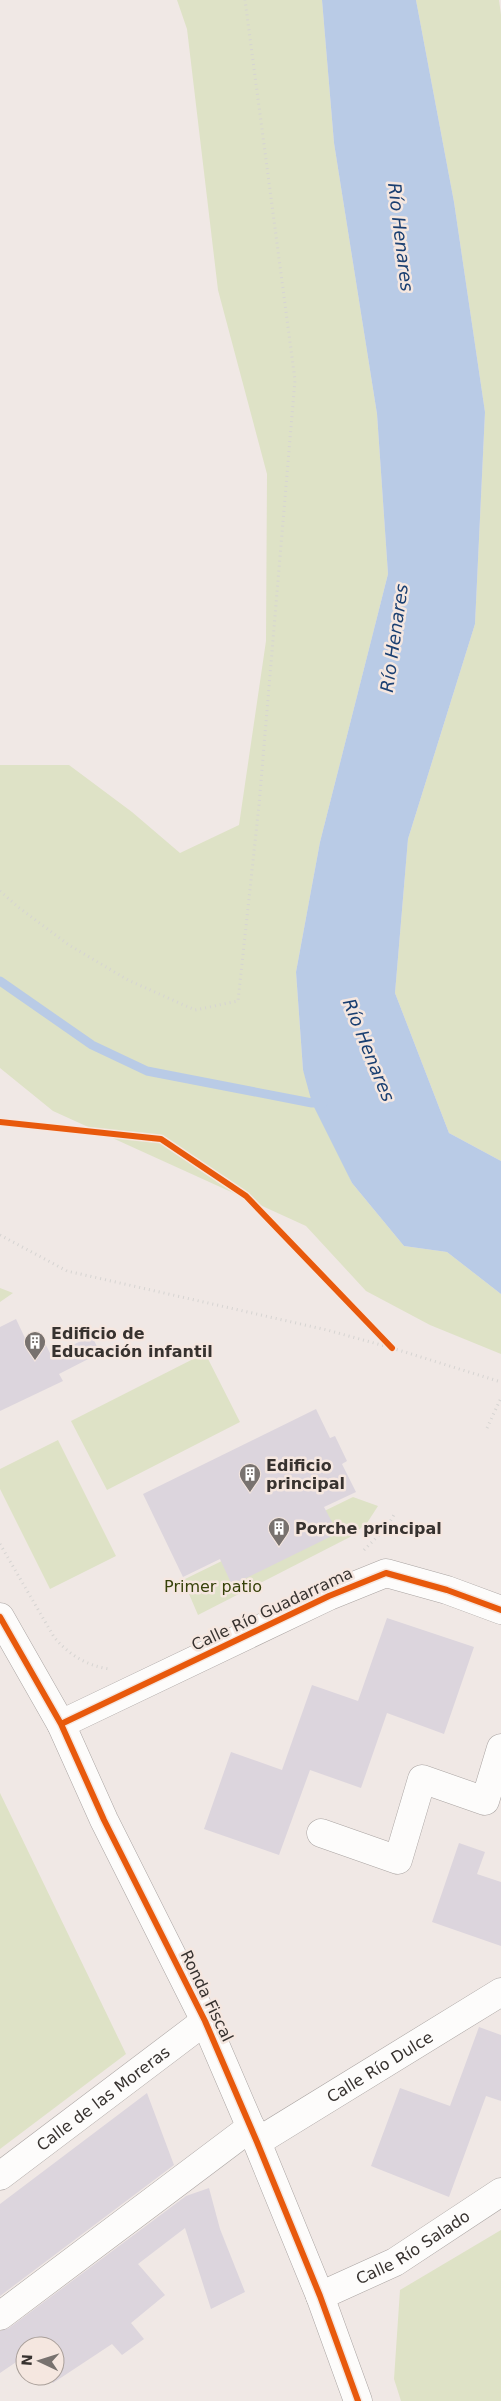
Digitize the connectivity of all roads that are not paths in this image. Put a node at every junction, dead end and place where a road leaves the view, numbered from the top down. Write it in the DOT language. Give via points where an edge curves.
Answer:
graph roads {
  1 [pos="501,1610"];
  2 [pos="0,1618"];
  3 [pos="62,1724"];
  4 [pos="501,1748"];
  5 [pos="321,1833"];
  6 [pos="501,1992"];
  7 [pos="205,2021"];
  8 [pos="254,2135"];
  9 [pos="0,2176"];
  10 [pos="501,2192"];
  11 [pos="320,2296"];
  12 [pos="0,2316"];
  13 [pos="358,2401"];
  1 -- 3 [label="street, Calle Río Guadarrama" via="386,1573 328,1596"];
  2 -- 3 [label="street, Ronda Fiscal"];
  3 -- 7 [label="street, Ronda Fiscal" via="104,1820"];
  4 -- 5 [label="street" via="485,1801 422,1779 398,1860"];
  6 -- 8 [label="street, Calle Río Dulce"];
  7 -- 8 [label="street, Ronda Fiscal"];
  7 -- 9 [label="street, Calle de las Moreras"];
  8 -- 11 [label="street, Ronda Fiscal"];
  8 -- 12 [label="street, Calle Río Dulce"];
  10 -- 11 [label="street, Calle Río Salado" via="395,2262"];
  11 -- 13 [label="street, Ronda Fiscal"];
}
